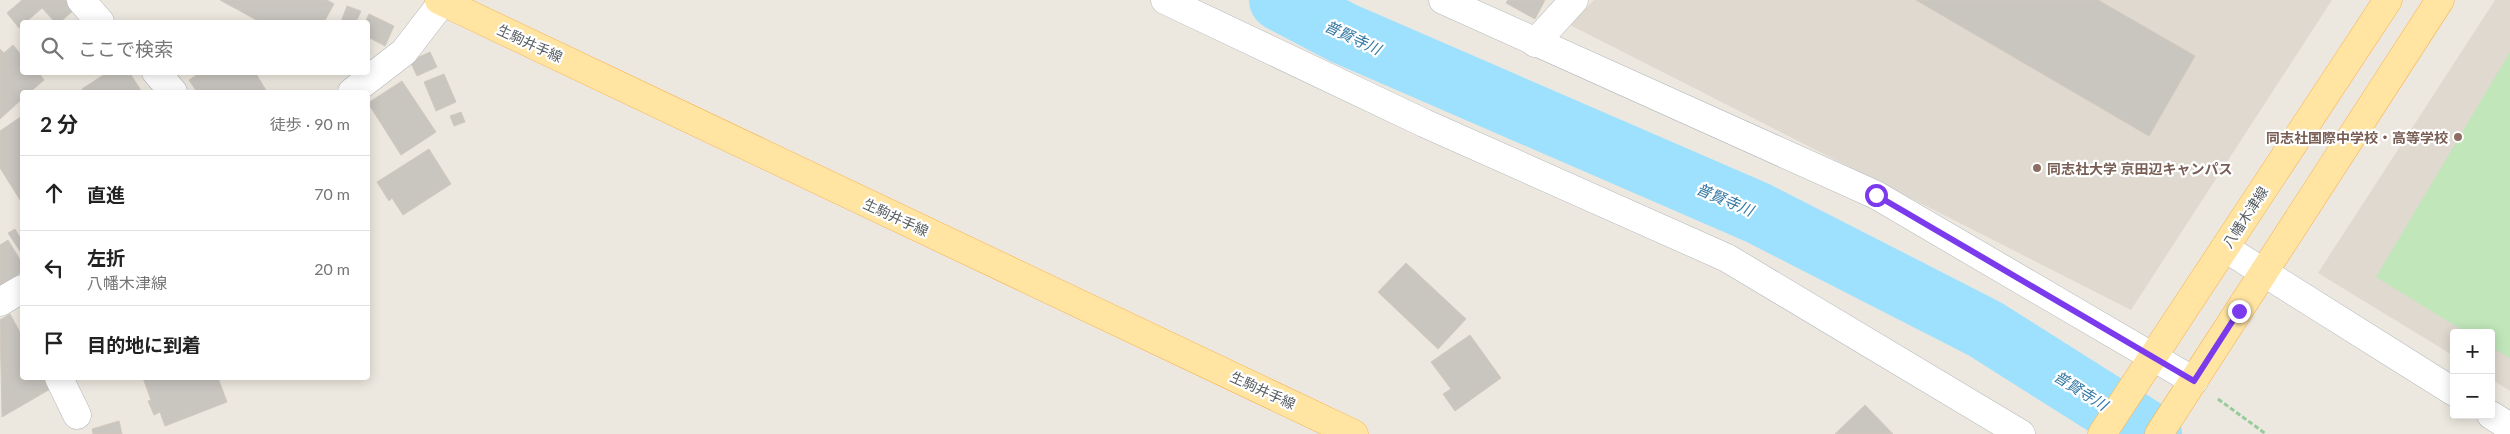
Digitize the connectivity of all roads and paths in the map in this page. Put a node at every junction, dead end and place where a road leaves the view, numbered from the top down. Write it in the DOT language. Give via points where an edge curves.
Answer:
graph roads {
  1 [pos="81,0"];
  2 [pos="1165,0"];
  3 [pos="1443,0"];
  4 [pos="1574,0"];
  5 [pos="2388,0"];
  6 [pos="2440,0"];
  7 [pos="442,1"];
  8 [pos="98,20"];
  9 [pos="1535,43"];
  10 [pos="159,75"];
  11 [pos="171,90"];
  12 [pos="355,90"];
  13 [pos="2225,248"];
  14 [pos="2263,274"];
  15 [pos="2154,357"];
  16 [pos="59,380"];
  17 [pos="2194,381"];
  18 [pos="2450,390"];
  19 [pos="77,415"];
  20 [pos="2495,418"];
  21 [pos="2510,427"];
  22 [pos="1354,434"];
  23 [pos="2021,434"];
  24 [pos="2102,434"];
  25 [pos="2159,434"];
  26 [pos="2266,434"];
  1 -- 8 [label="street"];
  2 -- 23 [label="street" via="1424,123 1727,258"];
  3 -- 9 [label="street"];
  4 -- 9 [label="street"];
  5 -- 13 [label="main road, 八幡木津線"];
  6 -- 14 [label="main road"];
  7 -- 12 [label="street" via="404,52"];
  7 -- 22 [label="main road, 生駒井手線"];
  9 -- 15 [label="street" via="1876,195"];
  10 -- 11 [label="street"];
  13 -- 14 [label="street"];
  13 -- 15 [label="main road, 八幡木津線"];
  14 -- 17 [label="main road"];
  14 -- 18 [label="street"];
  15 -- 17 [label="street"];
  15 -- 24 [label="main road, 八幡木津線"];
  16 -- 19 [label="street"];
  17 -- 25 [label="main road"];
  17 -- 26 [label="path"];
  20 -- 21 [label="street"];
}
